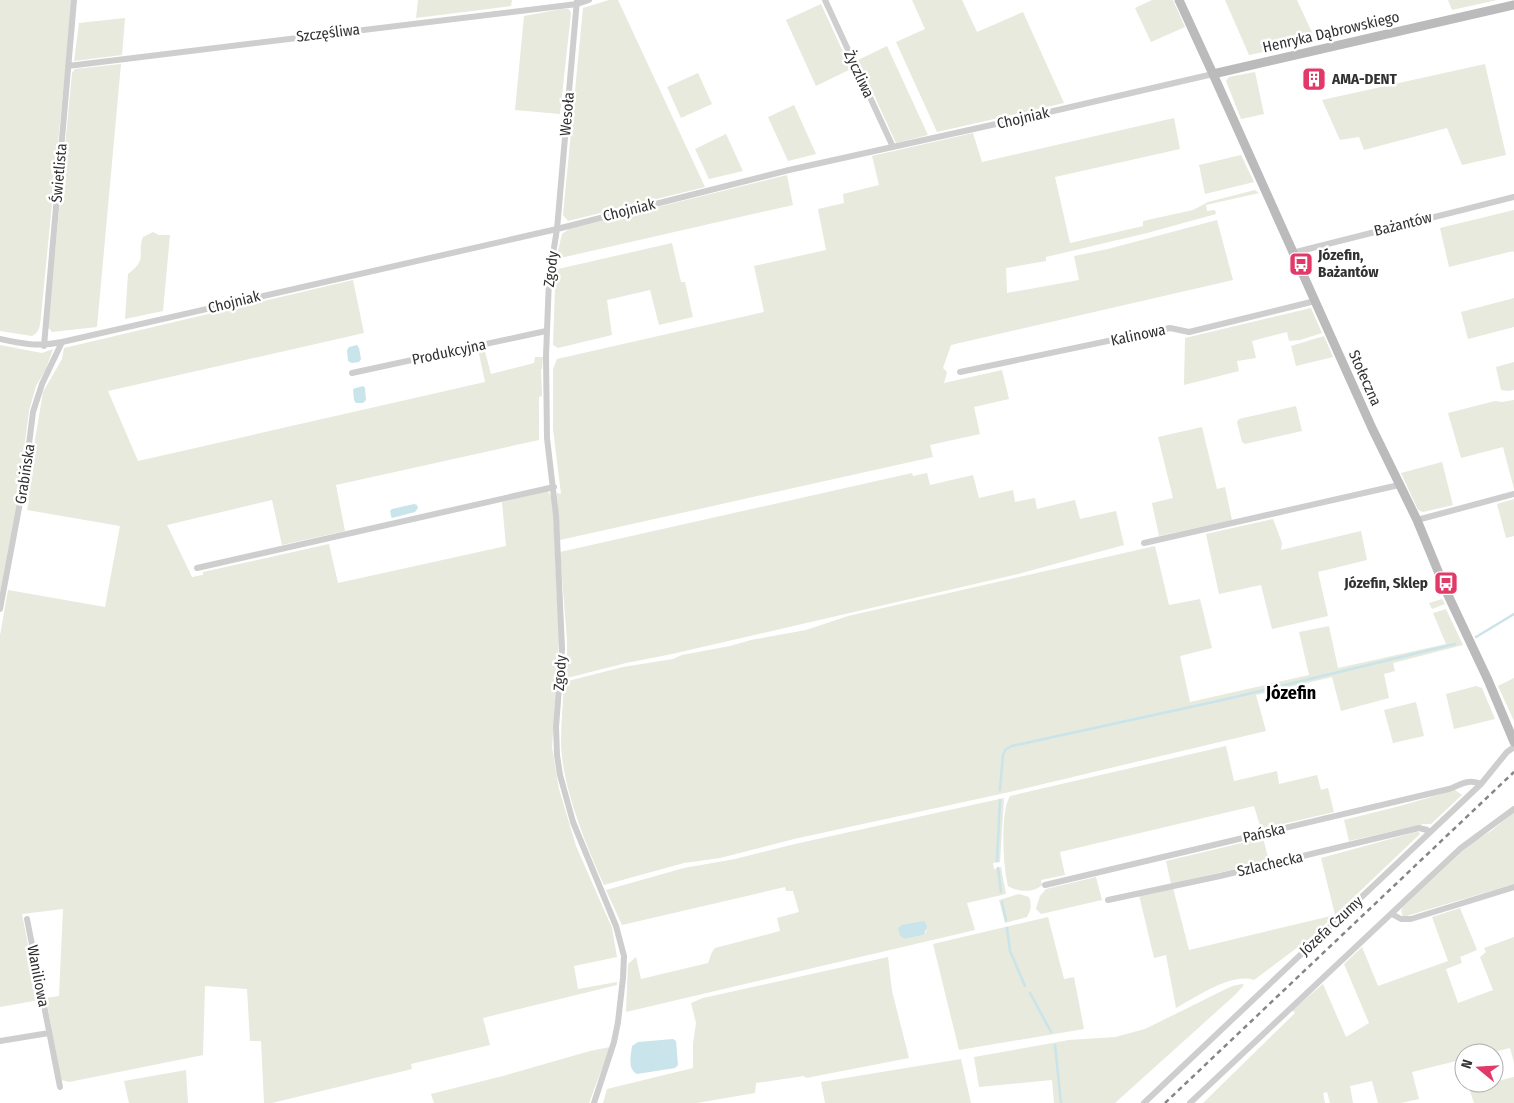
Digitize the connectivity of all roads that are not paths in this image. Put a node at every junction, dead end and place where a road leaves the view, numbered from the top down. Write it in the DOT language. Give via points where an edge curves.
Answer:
graph roads {
  1 [pos="74,0"];
  2 [pos="589,0"];
  3 [pos="825,0"];
  4 [pos="1179,0"];
  5 [pos="577,2"];
  6 [pos="1514,6"];
  7 [pos="68,66"];
  8 [pos="1214,74"];
  9 [pos="893,147"];
  10 [pos="1514,197"];
  11 [pos="557,228"];
  12 [pos="1292,253"];
  13 [pos="1315,301"];
  14 [pos="546,331"];
  15 [pos="0,339"];
  16 [pos="62,342"];
  17 [pos="44,346"];
  18 [pos="960,372"];
  19 [pos="352,373"];
  20 [pos="1400,485"];
  21 [pos="554,486"];
  22 [pos="1514,494"];
  23 [pos="1417,520"];
  24 [pos="1144,543"];
  25 [pos="197,568"];
  26 [pos="0,609"];
  27 [pos="1511,727"];
  28 [pos="1514,742"];
  29 [pos="1514,747"];
  30 [pos="1481,784"];
  31 [pos="1514,809"];
  32 [pos="1430,832"];
  33 [pos="1045,885"];
  34 [pos="1514,887"];
  35 [pos="1108,900"];
  36 [pos="1392,914"];
  37 [pos="27,919"];
  38 [pos="49,1033"];
  39 [pos="0,1041"];
  40 [pos="60,1087"];
  41 [pos="594,1103"];
  42 [pos="1144,1103"];
  43 [pos="1190,1103"];
  1 -- 7 [label="street, Świetlista"];
  2 -- 5 [label="street, Szczęśliwa"];
  3 -- 9 [label="street, Życzliwa"];
  4 -- 8 [label="street, Stołeczna"];
  5 -- 7 [label="street, Szczęśliwa"];
  5 -- 11 [label="street, Wesoła"];
  6 -- 8 [label="street, Henryka Dąbrowskiego"];
  7 -- 17 [label="street, Świetlista"];
  8 -- 9 [label="street, Chojniak"];
  8 -- 12 [label="street, Stołeczna"];
  9 -- 11 [label="street, Chojniak"];
  10 -- 12 [label="street, Bażantów"];
  11 -- 14 [label="street, Zgody" via="548,279"];
  11 -- 16 [label="street, Chojniak"];
  12 -- 13 [label="street, Stołeczna"];
  13 -- 18 [label="street, Kalinowa" via="1189,332 1170,328"];
  13 -- 20 [label="street, Stołeczna"];
  14 -- 19 [label="street, Produkcyjna"];
  14 -- 21 [label="street, Zgody" via="547,438"];
  15 -- 17 [label="street, Chojniak"];
  16 -- 17 [label="street, Chojniak"];
  16 -- 26 [label="street, Grabińska" via="42,384 34,412"];
  20 -- 23 [label="street, Stołeczna"];
  20 -- 24 [label="street"];
  21 -- 25 [label="street"];
  21 -- 41 [label="street, Zgody" via="562,648 557,755 574,822 616,926 624,956 614,1042"];
  22 -- 23 [label="street"];
  23 -- 27 [label="street, Stołeczna" via="1447,594"];
  27 -- 28 [label="street, Stołeczna"];
  29 -- 30 [label="street, Józefa Czumy"];
  30 -- 32 [label="street, Józefa Czumy"];
  30 -- 33 [label="street, Pańska" via="1468,781 1449,789"];
  31 -- 36 [label="street" via="1461,848"];
  32 -- 35 [label="street, Szlachecka" via="1419,828"];
  32 -- 42 [label="street, Józefa Czumy"];
  34 -- 36 [label="street" via="1411,919 1401,919"];
  36 -- 43 [label="street"];
  37 -- 38 [label="street, Waniliowa"];
  38 -- 39 [label="street"];
  38 -- 40 [label="street, Waniliowa"];
}
